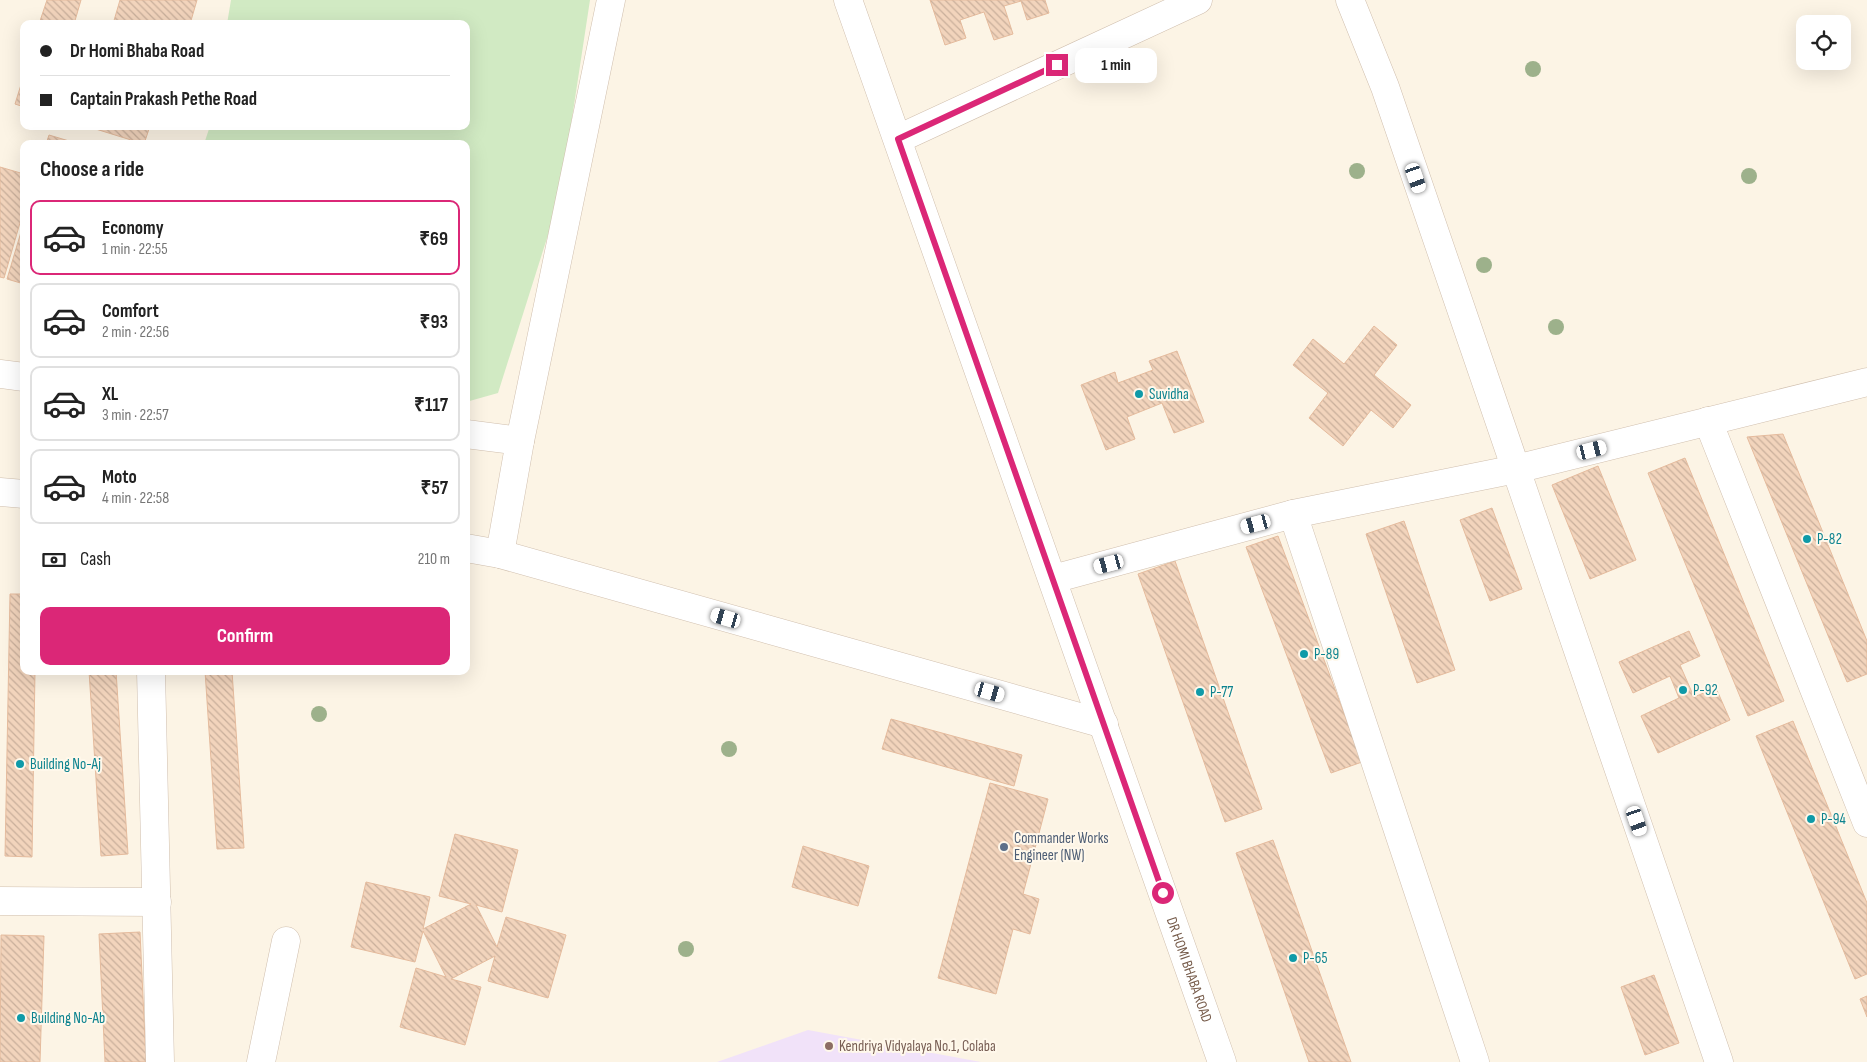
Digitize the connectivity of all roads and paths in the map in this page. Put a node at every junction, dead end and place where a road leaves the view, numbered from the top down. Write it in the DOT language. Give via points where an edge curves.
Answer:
graph roads {
  1 [pos="611,0"];
  2 [pos="848,0"];
  3 [pos="1198,0"];
  4 [pos="1350,0"];
  5 [pos="898,139"];
  6 [pos="0,374"];
  7 [pos="20,376"];
  8 [pos="1867,383"];
  9 [pos="1708,421"];
  10 [pos="470,435"];
  11 [pos="520,441"];
  12 [pos="1516,469"];
  13 [pos="0,492"];
  14 [pos="20,494"];
  15 [pos="1293,514"];
  16 [pos="470,549"];
  17 [pos="500,554"];
  18 [pos="1053,579"];
  19 [pos="151,675"];
  20 [pos="1104,724"];
  21 [pos="1867,823"];
  22 [pos="0,901"];
  23 [pos="157,902"];
  24 [pos="286,941"];
  25 [pos="160,1062"];
  26 [pos="261,1062"];
  27 [pos="1222,1062"];
  28 [pos="1475,1062"];
  29 [pos="1719,1062"];
  1 -- 11 [label="street"];
  2 -- 5 [label="street, DR HOMI BHABA ROAD"];
  3 -- 5 [label="street"];
  4 -- 12 [label="street" via="1385,87"];
  5 -- 18 [label="street, DR HOMI BHABA ROAD"];
  6 -- 7 [label="street"];
  8 -- 9 [label="street"];
  9 -- 12 [label="street"];
  9 -- 21 [label="street"];
  10 -- 11 [label="street"];
  11 -- 17 [label="street"];
  12 -- 15 [label="street"];
  12 -- 29 [label="street"];
  13 -- 14 [label="street"];
  15 -- 18 [label="street"];
  15 -- 28 [label="street"];
  16 -- 17 [label="street"];
  17 -- 20 [label="street"];
  18 -- 20 [label="street, DR HOMI BHABA ROAD"];
  19 -- 23 [label="street"];
  20 -- 27 [label="street, DR HOMI BHABA ROAD"];
  22 -- 23 [label="street"];
  23 -- 25 [label="street"];
  24 -- 26 [label="street"];
}
